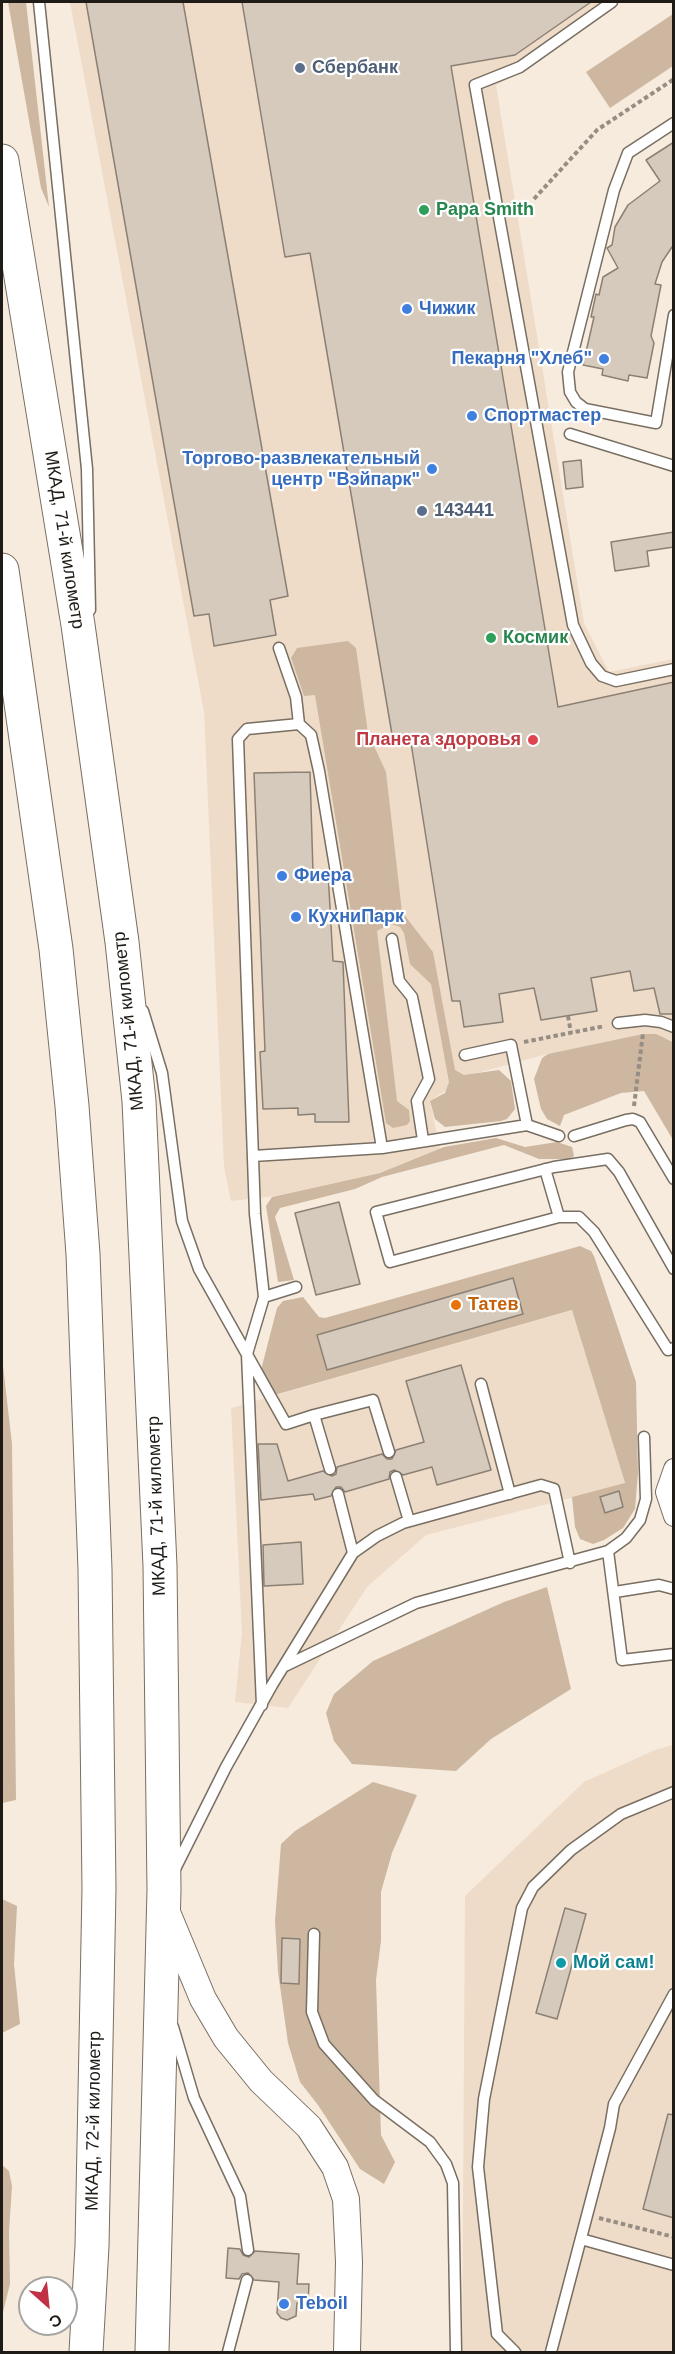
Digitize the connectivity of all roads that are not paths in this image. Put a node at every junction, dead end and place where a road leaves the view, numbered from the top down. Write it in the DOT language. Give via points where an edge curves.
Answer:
graph roads {
  1 [pos="39,2"];
  2 [pos="612,2"];
  3 [pos="674,123"];
  4 [pos="2,161"];
  5 [pos="674,315"];
  6 [pos="570,434"];
  7 [pos="674,466"];
  8 [pos="2,570"];
  9 [pos="91,622"];
  10 [pos="91,633"];
  11 [pos="279,648"];
  12 [pos="674,669"];
  13 [pos="298,724"];
  14 [pos="93,739"];
  15 [pos="392,939"];
  16 [pos="122,942"];
  17 [pos="618,1023"];
  18 [pos="674,1027"];
  19 [pos="465,1055"];
  20 [pos="527,1125"];
  21 [pos="559,1136"];
  22 [pos="574,1136"];
  23 [pos="423,1140"];
  24 [pos="382,1148"];
  25 [pos="253,1156"];
  26 [pos="545,1170"];
  27 [pos="674,1179"];
  28 [pos="559,1217"];
  29 [pos="674,1269"];
  30 [pos="296,1287"];
  31 [pos="264,1297"];
  32 [pos="674,1348"];
  33 [pos="247,1354"];
  34 [pos="480,1384"];
  35 [pos="314,1415"];
  36 [pos="644,1437"];
  37 [pos="389,1452"];
  38 [pos="330,1469"];
  39 [pos="674,1469"];
  40 [pos="396,1477"];
  41 [pos="338,1494"];
  42 [pos="510,1494"];
  43 [pos="674,1516"];
  44 [pos="409,1521"];
  45 [pos="608,1551"];
  46 [pos="353,1553"];
  47 [pos="570,1563"];
  48 [pos="674,1589"];
  49 [pos="615,1592"];
  50 [pos="674,1654"];
  51 [pos="285,1666"];
  52 [pos="262,1705"];
  53 [pos="674,1792"];
  54 [pos="165,1898"];
  55 [pos="314,1934"];
  56 [pos="163,1992"];
  57 [pos="674,1994"];
  58 [pos="581,2239"];
  59 [pos="249,2250"];
  60 [pos="674,2265"];
  61 [pos="247,2280"];
  62 [pos="86,2352"];
  63 [pos="152,2352"];
  64 [pos="228,2352"];
  65 [pos="347,2352"];
  66 [pos="456,2352"];
  67 [pos="515,2352"];
  68 [pos="551,2352"];
  1 -- 9 [label="lane" via="87,469"];
  2 -- 12 [label="lane" via="520,67 475,85 573,625 591,663 602,675 616,681"];
  3 -- 5 [label="lane" via="628,153 614,190 568,372 570,392 576,402 585,409 656,423"];
  4 -- 14 [label="highway, МКАД, 71-й километр"];
  6 -- 7 [label="lane"];
  8 -- 62 [label="highway, МКАД, 72-й километр" via="56,949 82,1254 94,1546 99,1889 92,2246"];
  10 -- 14 [label="lane"];
  11 -- 13 [label="lane" via="296,697"];
  13 -- 24 [label="lane" via="311,735 319,771"];
  13 -- 25 [label="lane" via="247,729 238,739"];
  14 -- 16 [label="highway, МКАД, 71-й километр"];
  15 -- 23 [label="lane" via="399,981 412,997 429,1079 417,1101"];
  16 -- 33 [label="lane" via="162,1073 182,1221 200,1269"];
  16 -- 54 [label="highway, МКАД, 71-й километр" via="139,1101 147,1258 160,1566"];
  17 -- 18 [label="lane" via="645,1020"];
  19 -- 20 [label="lane" via="511,1045"];
  20 -- 21 [label="lane"];
  20 -- 23 [label="lane"];
  22 -- 27 [label="lane" via="633,1119 640,1122"];
  23 -- 24 [label="lane"];
  24 -- 25 [label="lane"];
  25 -- 31 [label="lane"];
  26 -- 28 [label="lane"];
  26 -- 28 [label="lane" via="376,1212 390,1262"];
  26 -- 29 [label="lane" via="608,1159"];
  28 -- 32 [label="lane" via="579,1217 594,1232 668,1350"];
  30 -- 31 [label="lane"];
  31 -- 33 [label="lane"];
  33 -- 35 [label="lane" via="286,1424"];
  33 -- 52 [label="lane"];
  34 -- 42 [label="lane"];
  35 -- 37 [label="lane" via="373,1400"];
  35 -- 38 [label="lane"];
  36 -- 45 [label="lane" via="646,1499 640,1520 626,1538"];
  39 -- 43 [label="street" via="666,1492"];
  40 -- 44 [label="lane"];
  41 -- 46 [label="lane"];
  42 -- 44 [label="lane"];
  42 -- 47 [label="lane" via="541,1485 554,1489"];
  44 -- 46 [label="lane"];
  45 -- 47 [label="lane"];
  45 -- 49 [label="lane"];
  46 -- 51 [label="lane"];
  47 -- 51 [label="lane" via="416,1603"];
  48 -- 49 [label="lane" via="659,1585"];
  49 -- 50 [label="lane" via="622,1660"];
  51 -- 52 [label="lane"];
  52 -- 54 [label="lane" via="226,1767"];
  53 -- 67 [label="lane" via="621,1814 571,1850 533,1887 522,1908 484,2099 478,2168 497,2334"];
  54 -- 56 [label="highway"];
  54 -- 65 [label="street" via="203,1999 226,2038 261,2081 309,2127 335,2167 346,2199"];
  55 -- 66 [label="lane" via="312,2012 324,2044 374,2100 430,2142 453,2182"];
  56 -- 59 [label="lane" via="194,2098 240,2196"];
  56 -- 63 [label="highway"];
  57 -- 58 [label="lane" via="614,2104"];
  58 -- 60 [label="lane"];
  58 -- 68 [label="lane"];
  61 -- 64 [label="lane"];
}
